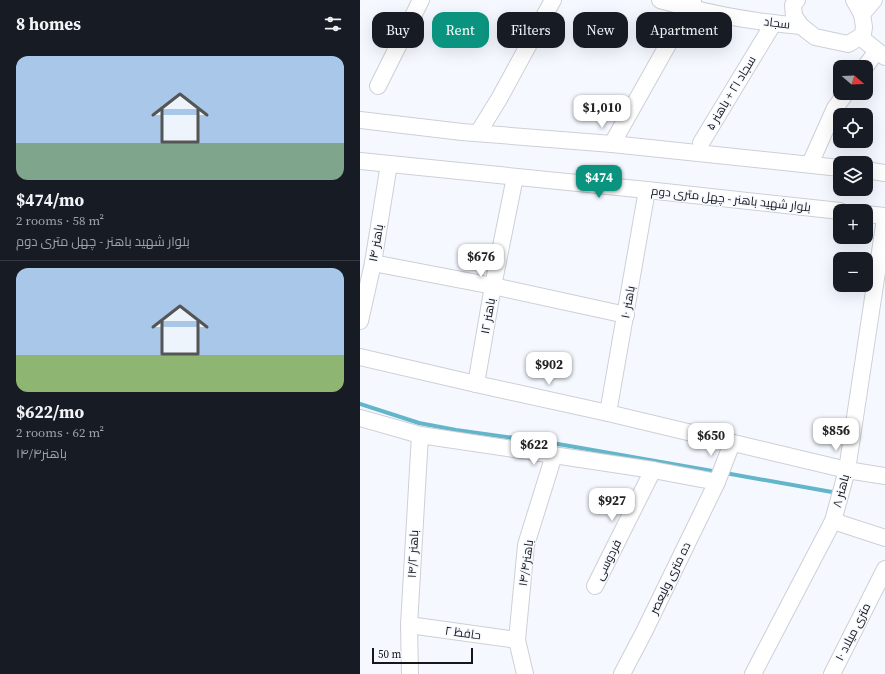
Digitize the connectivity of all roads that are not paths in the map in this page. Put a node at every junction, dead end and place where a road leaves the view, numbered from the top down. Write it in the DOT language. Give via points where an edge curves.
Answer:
graph roads {
  1 [pos="421,0"];
  2 [pos="553,0"];
  3 [pos="660,0"];
  4 [pos="797,0"];
  5 [pos="854,0"];
  6 [pos="874,0"];
  7 [pos="690,4"];
  8 [pos="862,14"];
  9 [pos="773,24"];
  10 [pos="801,26"];
  11 [pos="860,37"];
  12 [pos="881,54"];
  13 [pos="873,60"];
  14 [pos="378,86"];
  15 [pos="841,100"];
  16 [pos="360,120"];
  17 [pos="478,133"];
  18 [pos="700,143"];
  19 [pos="612,144"];
  20 [pos="360,161"];
  21 [pos="389,164"];
  22 [pos="810,164"];
  23 [pos="833,167"];
  24 [pos="873,171"];
  25 [pos="885,172"];
  26 [pos="515,177"];
  27 [pos="647,190"];
  28 [pos="833,210"];
  29 [pos="873,215"];
  30 [pos="885,217"];
  31 [pos="372,263"];
  32 [pos="493,286"];
  33 [pos="626,315"];
  34 [pos="360,321"];
  35 [pos="360,357"];
  36 [pos="476,384"];
  37 [pos="608,413"];
  38 [pos="360,418"];
  39 [pos="420,435"];
  40 [pos="732,443"];
  41 [pos="554,455"];
  42 [pos="653,470"];
  43 [pos="847,470"];
  44 [pos="885,476"];
  45 [pos="717,482"];
  46 [pos="833,521"];
  47 [pos="885,538"];
  48 [pos="885,569"];
  49 [pos="595,586"];
  50 [pos="408,626"];
  51 [pos="517,640"];
  52 [pos="410,674"];
  53 [pos="525,674"];
  54 [pos="622,674"];
  55 [pos="753,674"];
  56 [pos="832,674"];
  1 -- 14 [label="street"];
  2 -- 17 [label="street"];
  3 -- 7 [label="street, سجاد"];
  4 -- 10 [label="street" via="793,5 794,16"];
  5 -- 8 [label="street"];
  6 -- 8 [label="street"];
  7 -- 9 [label="street, سجاد"];
  7 -- 19 [label="street"];
  8 -- 11 [label="street" via="864,27"];
  9 -- 10 [label="street, سجاد"];
  9 -- 18 [label="street, سجاد ۲۱ + باهنر ۵"];
  10 -- 11 [label="street" via="815,37 848,44"];
  11 -- 12 [label="street"];
  12 -- 13 [label="street"];
  15 -- 22 [label="street"];
  16 -- 17 [label="street"];
  17 -- 19 [label="street"];
  19 -- 22 [label="street"];
  20 -- 21 [label="street, بلوار شهید باهنر - چهل متری دوم"];
  21 -- 26 [label="street, بلوار شهید باهنر - چهل متری دوم"];
  21 -- 31 [label="street, باهنر ۱۴"];
  22 -- 23 [label="street"];
  24 -- 25 [label="street"];
  26 -- 27 [label="street, بلوار شهید باهنر - چهل متری دوم"];
  26 -- 32 [label="street, باهنر ۱۲"];
  27 -- 28 [label="street, بلوار شهید باهنر - چهل متری دوم"];
  27 -- 33 [label="street, باهنر ۱۰"];
  29 -- 30 [label="street"];
  30 -- 43 [label="street, باهنر ۸"];
  31 -- 32 [label="street"];
  31 -- 34 [label="street, باهنر ۱۴"];
  32 -- 33 [label="street"];
  32 -- 36 [label="street, باهنر ۱۲"];
  33 -- 37 [label="street, باهنر ۱۰"];
  35 -- 36 [label="street"];
  36 -- 37 [label="street"];
  37 -- 40 [label="street"];
  38 -- 39 [label="street"];
  39 -- 41 [label="street"];
  39 -- 50 [label="street, باهنر ۱۴/۲"];
  40 -- 43 [label="street"];
  40 -- 45 [label="street, ده متری ولیعصر"];
  41 -- 42 [label="street"];
  41 -- 51 [label="street, باهنر۱۴/۴" via="526,545"];
  42 -- 45 [label="street"];
  42 -- 49 [label="street, فردوسی"];
  43 -- 44 [label="street"];
  43 -- 46 [label="street, باهنر ۸"];
  45 -- 54 [label="street, ده متری ولیعصر"];
  46 -- 47 [label="street"];
  46 -- 55 [label="street, باهنر ۸"];
  48 -- 56 [label="street, ۱۰ متری میلاد"];
  50 -- 51 [label="street, حافظ ۲"];
  50 -- 52 [label="street, باهنر ۱۴/۲"];
  51 -- 53 [label="street, باهنر۱۴/۴"];
}
